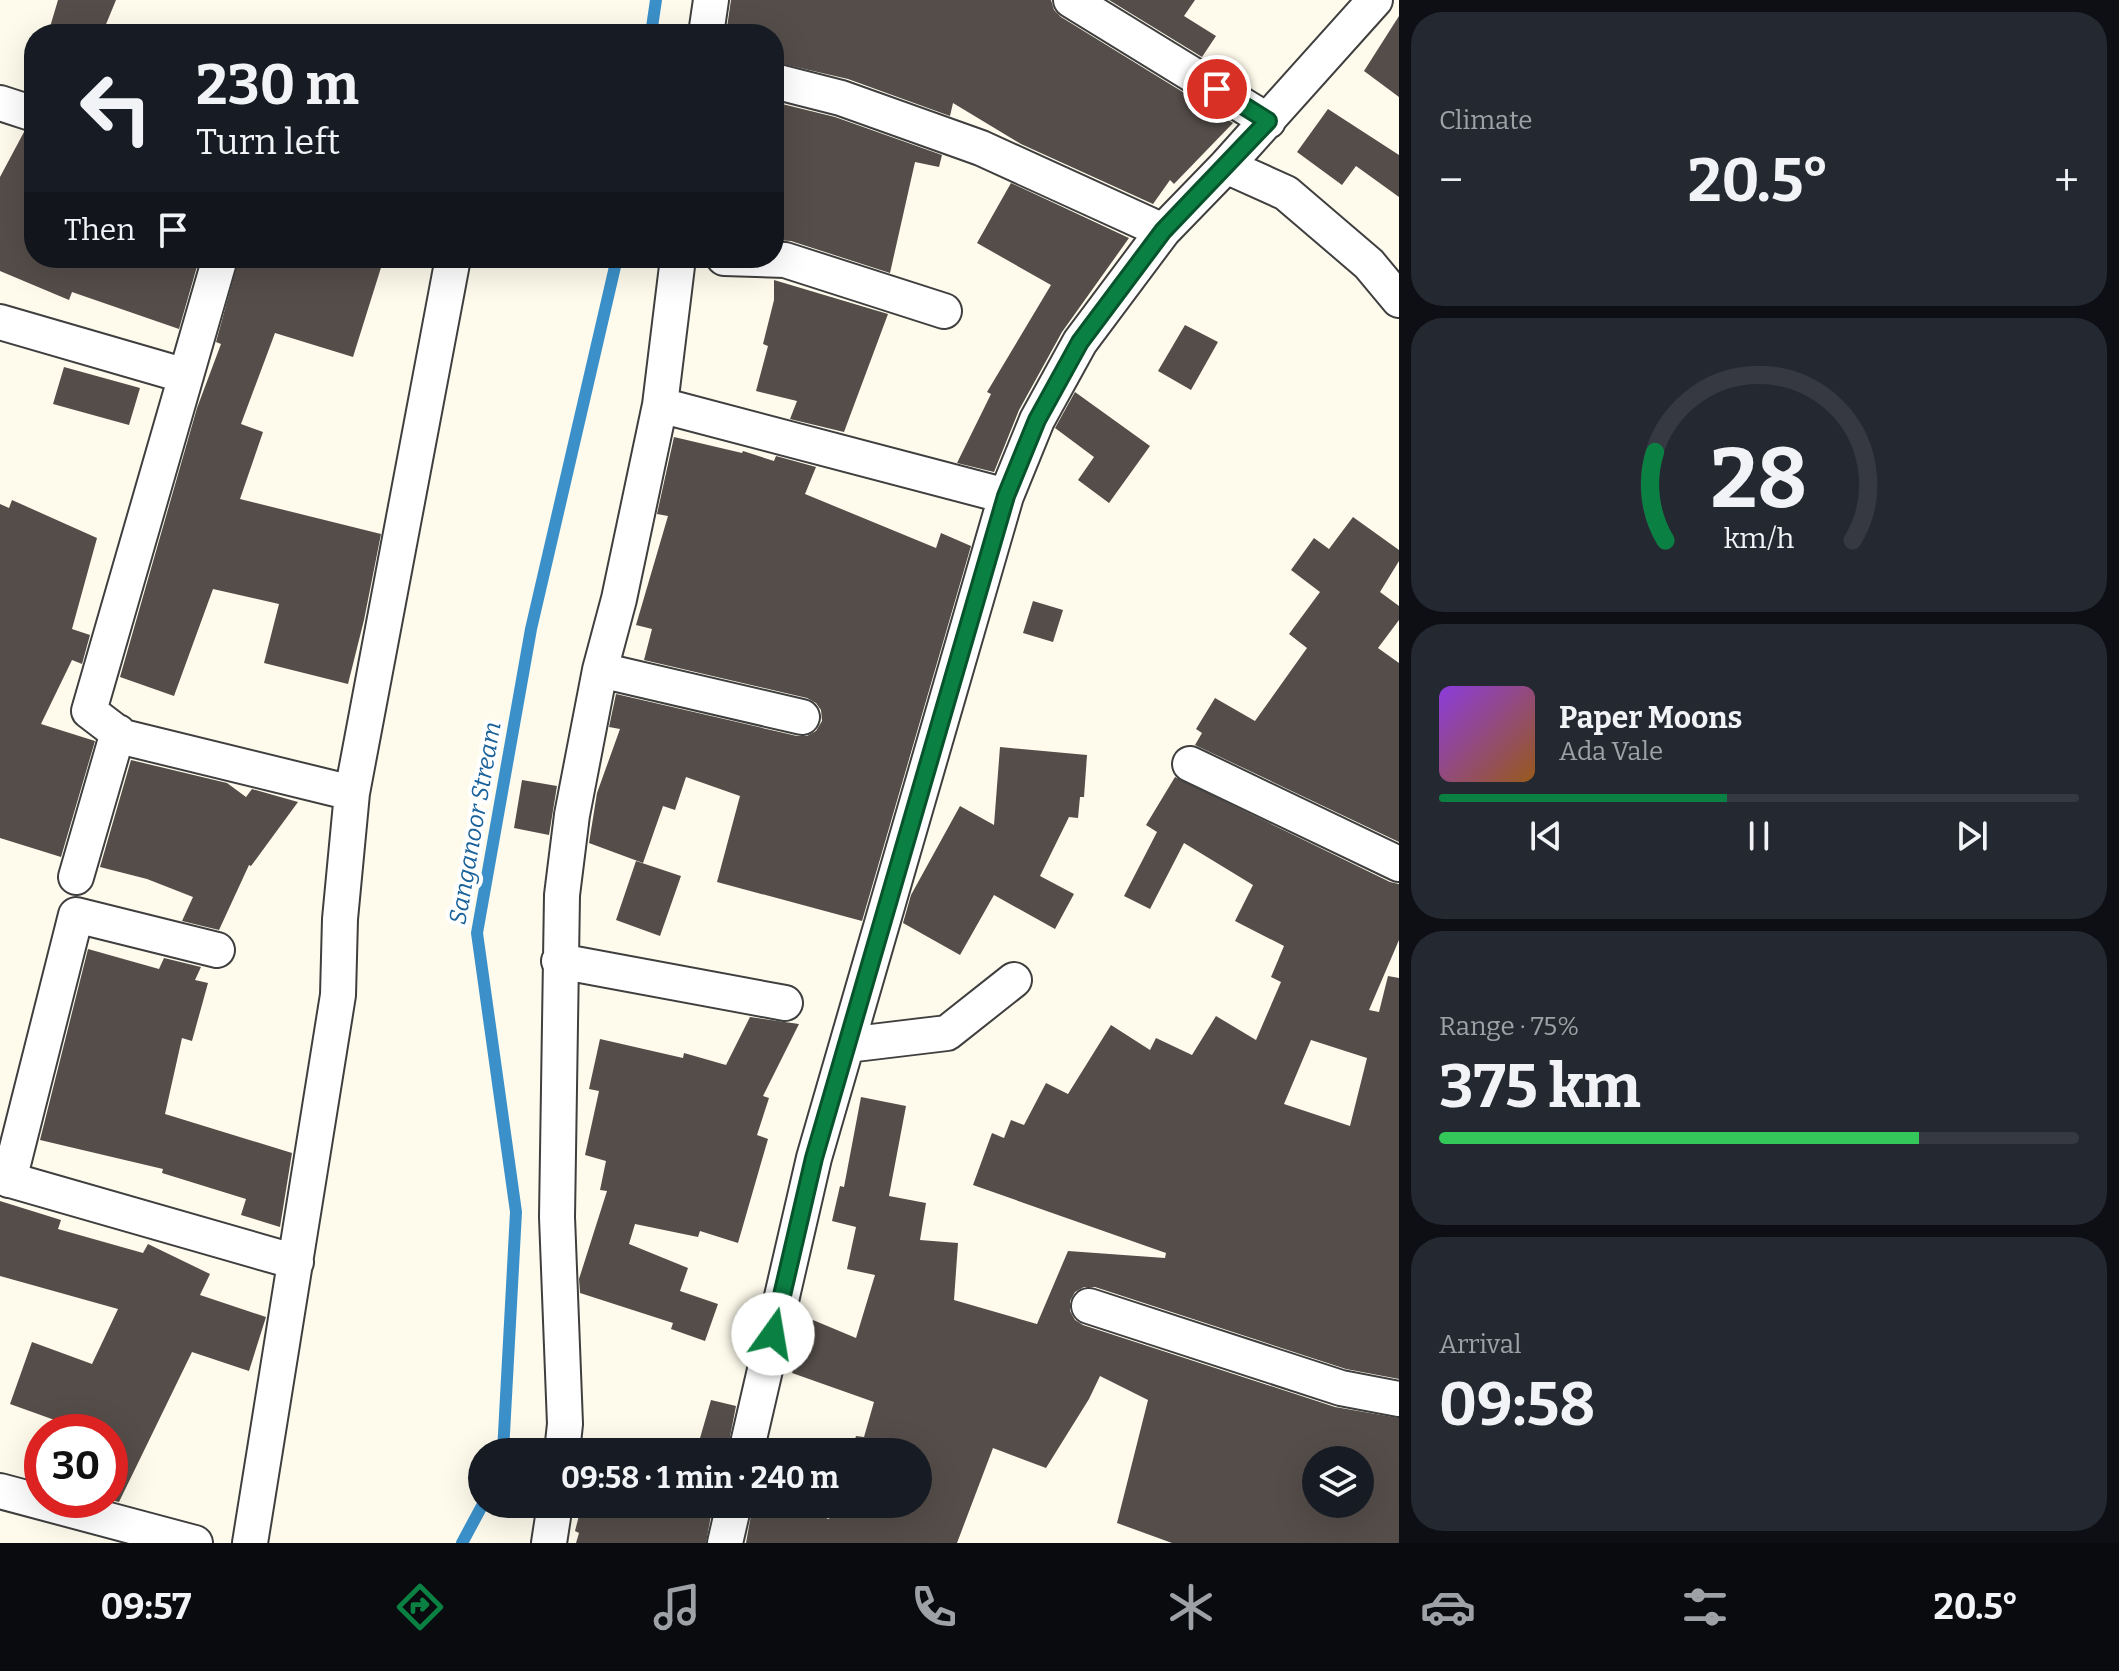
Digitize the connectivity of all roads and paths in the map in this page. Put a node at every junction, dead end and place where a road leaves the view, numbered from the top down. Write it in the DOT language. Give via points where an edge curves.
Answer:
graph roads {
  1 [pos="711,0"];
  2 [pos="1071,0"];
  3 [pos="1375,0"];
  4 [pos="707,24"];
  5 [pos="784,84"];
  6 [pos="0,103"];
  7 [pos="24,111"];
  8 [pos="1268,121"];
  9 [pos="1226,166"];
  10 [pos="1163,231"];
  11 [pos="784,260"];
  12 [pos="217,268"];
  13 [pos="451,268"];
  14 [pos="677,268"];
  15 [pos="1399,300"];
  16 [pos="944,311"];
  17 [pos="0,322"];
  18 [pos="186,376"];
  19 [pos="660,405"];
  20 [pos="1006,496"];
  21 [pos="600,670"];
  22 [pos="802,717"];
  23 [pos="118,732"];
  24 [pos="1190,764"];
  25 [pos="352,793"];
  26 [pos="1399,864"];
  27 [pos="76,877"];
  28 [pos="217,950"];
  29 [pos="559,961"];
  30 [pos="1014,980"];
  31 [pos="785,1003"];
  32 [pos="847,1045"];
  33 [pos="5,1179"];
  34 [pos="296,1262"];
  35 [pos="1089,1306"];
  36 [pos="1399,1399"];
  37 [pos="564,1438"];
  38 [pos="749,1438"];
  39 [pos="0,1491"];
  40 [pos="553,1518"];
  41 [pos="731,1518"];
  42 [pos="195,1543"];
  43 [pos="250,1543"];
  44 [pos="549,1543"];
  45 [pos="725,1543"];
  1 -- 4 [label="street"];
  2 -- 8 [label="street"];
  3 -- 8 [label="street"];
  5 -- 10 [label="street" via="981,148"];
  6 -- 7 [label="street"];
  8 -- 9 [label="street"];
  9 -- 10 [label="street"];
  9 -- 15 [label="street" via="1286,193 1369,264"];
  10 -- 20 [label="street" via="1080,342 1037,420"];
  11 -- 16 [label="street"];
  12 -- 18 [label="street"];
  13 -- 25 [label="street"];
  14 -- 19 [label="street"];
  17 -- 18 [label="street"];
  18 -- 23 [label="street" via="89,711"];
  19 -- 20 [label="street"];
  19 -- 21 [label="street"];
  20 -- 32 [label="street"];
  21 -- 22 [label="street"];
  21 -- 29 [label="street" via="572,815"];
  23 -- 25 [label="street"];
  23 -- 27 [label="street"];
  24 -- 26 [label="street"];
  25 -- 34 [label="street" via="338,995"];
  28 -- 33 [label="street" via="76,915"];
  29 -- 31 [label="street"];
  29 -- 37 [label="street" via="557,1217"];
  30 -- 32 [label="street" via="947,1033"];
  32 -- 38 [label="street" via="814,1158"];
  33 -- 34 [label="street"];
  34 -- 43 [label="street"];
  35 -- 36 [label="street" via="1341,1388"];
  39 -- 42 [label="street"];
  40 -- 44 [label="street"];
  41 -- 45 [label="street"];
}
